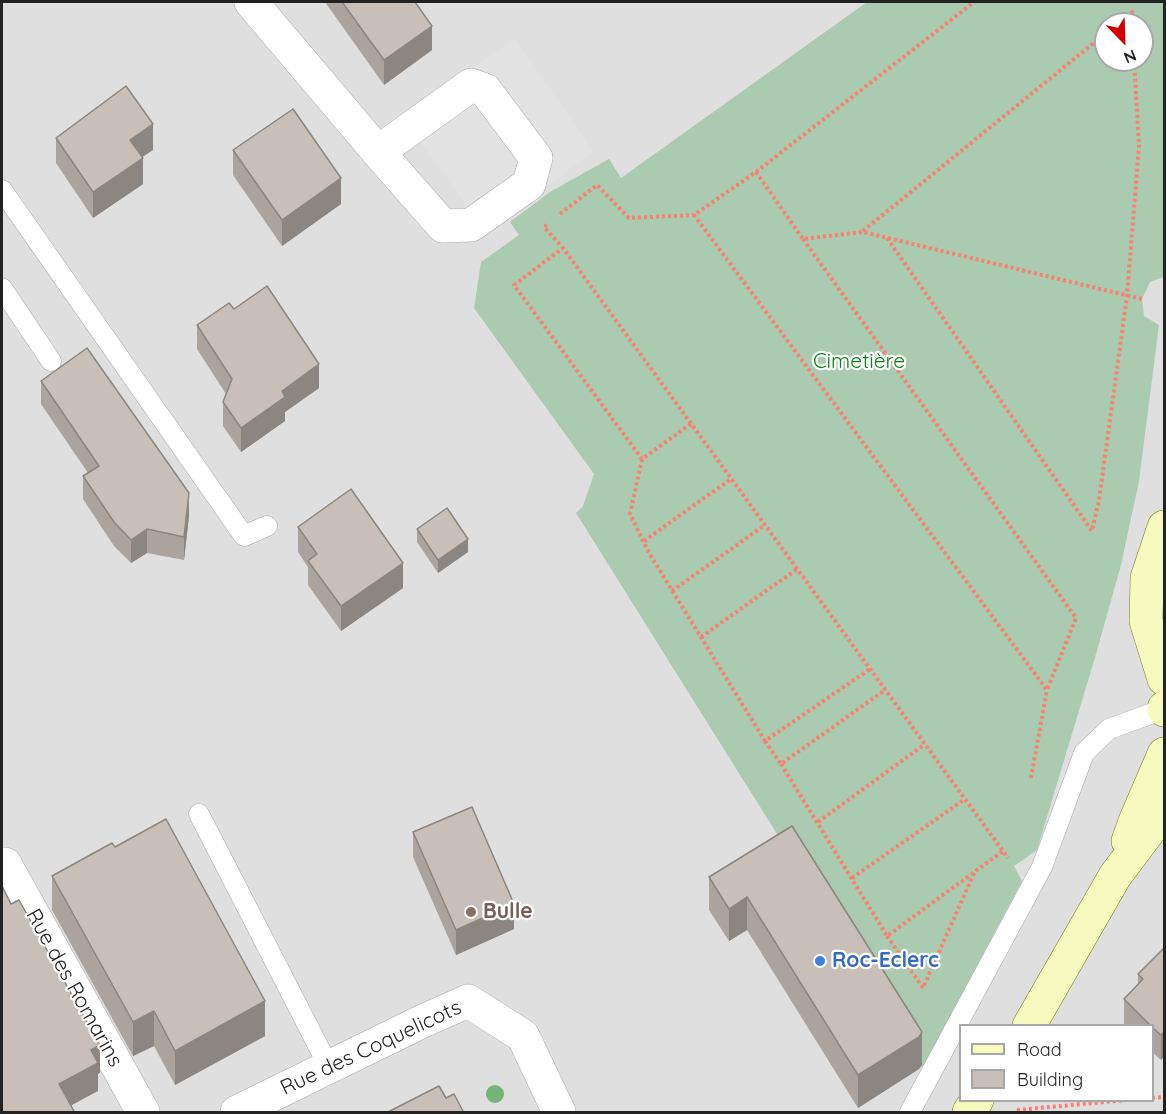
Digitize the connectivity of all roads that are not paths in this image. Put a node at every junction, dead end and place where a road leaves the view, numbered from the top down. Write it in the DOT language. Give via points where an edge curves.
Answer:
graph roads {
  1 [pos="251,2"];
  2 [pos="378,152"];
  3 [pos="2,190"];
  4 [pos="2,288"];
  5 [pos="51,361"];
  6 [pos="267,526"];
  7 [pos="1164,529"];
  8 [pos="1164,535"];
  9 [pos="1164,679"];
  10 [pos="1164,709"];
  11 [pos="1164,754"];
  12 [pos="1164,811"];
  13 [pos="199,813"];
  14 [pos="5,864"];
  15 [pos="1114,876"];
  16 [pos="1030,1024"];
  17 [pos="329,1067"];
  18 [pos="143,1113"];
  19 [pos="237,1113"];
  20 [pos="559,1113"];
  21 [pos="910,1113"];
  1 -- 2 [label="street"];
  2 -- 2 [label="street" via="443,226 471,225 529,184 536,159 485,90 471,85"];
  3 -- 6 [label="lane" via="244,536"];
  4 -- 5 [label="lane"];
  7 -- 8 [label="main road"];
  7 -- 9 [label="main road" via="1148,578 1146,621"];
  10 -- 21 [label="lane" via="1108,729 1084,753 1042,867"];
  11 -- 15 [label="main road"];
  12 -- 15 [label="main road"];
  13 -- 17 [label="lane"];
  14 -- 18 [label="street, Rue des Romarins"];
  15 -- 16 [label="main road"];
  17 -- 19 [label="street, Rue des Coquelicots"];
  17 -- 20 [label="street, Rue des Coquelicots" via="468,1001 524,1036"];
}
